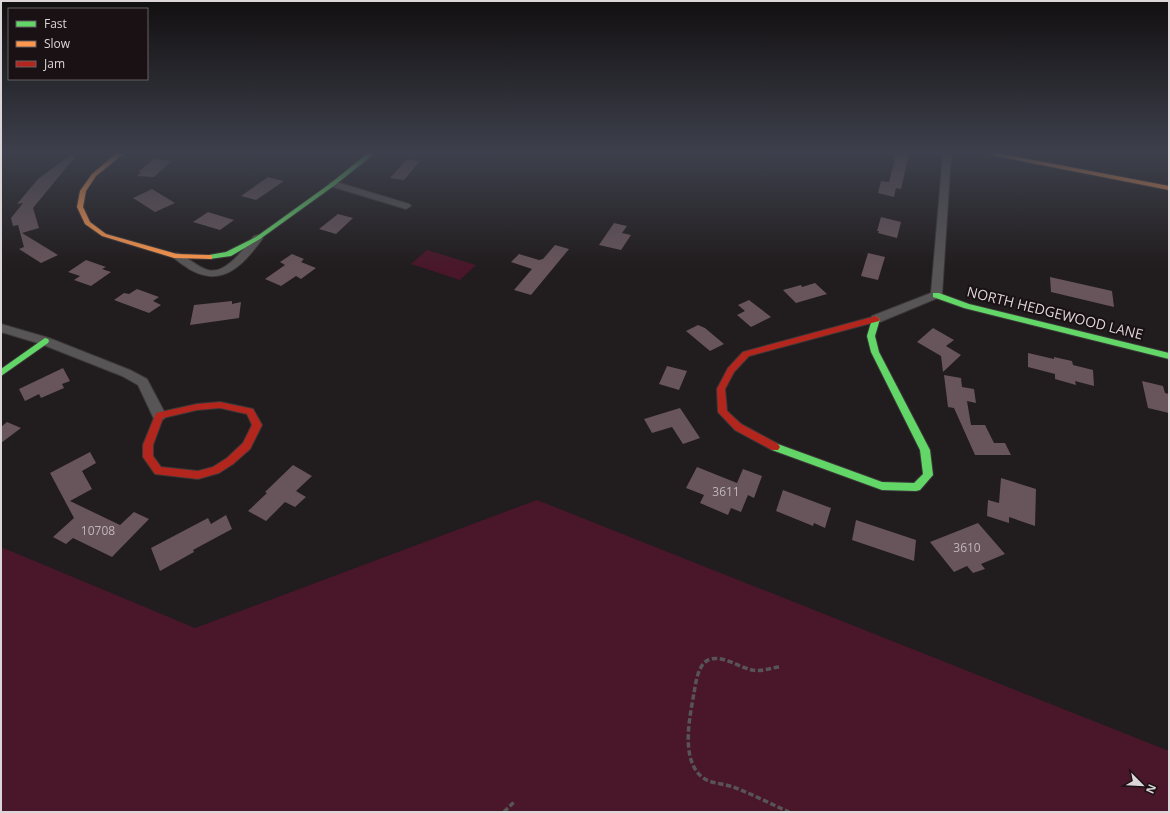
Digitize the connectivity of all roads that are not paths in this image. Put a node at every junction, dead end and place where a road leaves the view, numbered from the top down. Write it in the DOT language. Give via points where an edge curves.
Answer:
graph roads {
  1 [pos="83,192"];
  2 [pos="322,192"];
  3 [pos="359,192"];
  4 [pos="944,192"];
  5 [pos="406,206"];
  6 [pos="258,238"];
  7 [pos="177,256"];
  8 [pos="936,295"];
  9 [pos="876,319"];
  10 [pos="1,328"];
  11 [pos="45,341"];
  12 [pos="1169,356"];
  13 [pos="1,374"];
  14 [pos="159,415"];
  1 -- 7 [label="street" via="80,207 87,223 104,235"];
  2 -- 6 [label="street"];
  3 -- 5 [label="street"];
  4 -- 8 [label="street"];
  6 -- 7 [label="street" via="228,254 206,258"];
  6 -- 7 [label="street" via="230,269 213,274 200,270"];
  8 -- 9 [label="street"];
  8 -- 12 [label="street, NORTH HEDGEWOOD LANE" via="967,306"];
  9 -- 9 [label="street" via="746,354 731,370 721,389 723,412 738,427 775,446 882,486 916,487 928,475 926,450 875,352 871,336"];
  10 -- 11 [label="street"];
  11 -- 13 [label="street"];
  11 -- 14 [label="street" via="126,372 143,382"];
  14 -- 14 [label="street" via="148,445 148,457 158,471 181,474 198,475 216,470 230,461 247,446 257,425 250,411 220,405"];
}
